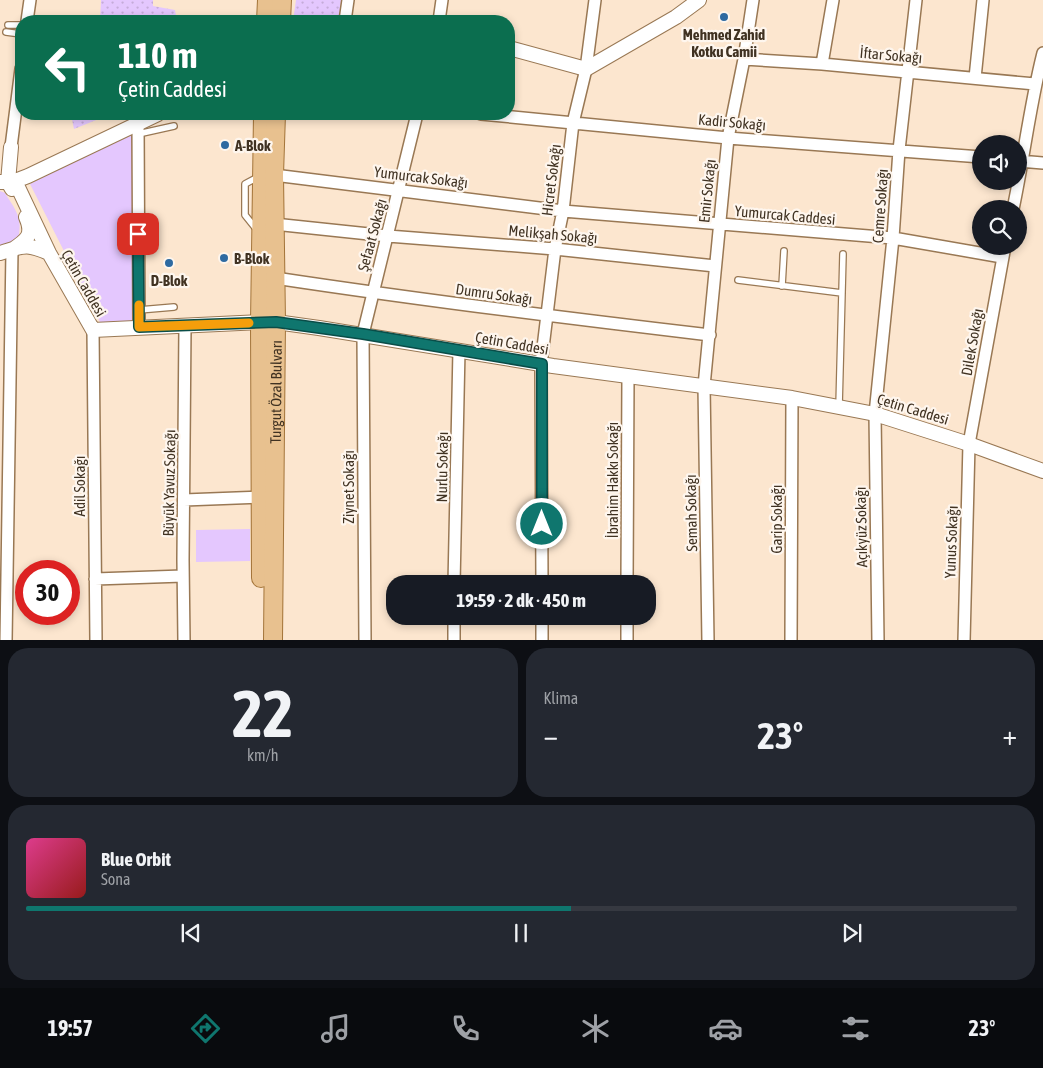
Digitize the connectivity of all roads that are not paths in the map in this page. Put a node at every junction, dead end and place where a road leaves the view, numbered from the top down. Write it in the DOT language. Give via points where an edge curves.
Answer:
graph roads {
  1 [pos="30,0"];
  2 [pos="267,0"];
  3 [pos="282,0"];
  4 [pos="348,0"];
  5 [pos="442,0"];
  6 [pos="594,0"];
  7 [pos="699,0"];
  8 [pos="753,0"];
  9 [pos="833,0"];
  10 [pos="916,0"];
  11 [pos="983,0"];
  12 [pos="28,15"];
  13 [pos="266,15"];
  14 [pos="281,15"];
  15 [pos="346,15"];
  16 [pos="440,15"];
  17 [pos="8,25"];
  18 [pos="15,25"];
  19 [pos="6,32"];
  20 [pos="15,33"];
  21 [pos="515,50"];
  22 [pos="1043,53"];
  23 [pos="744,59"];
  24 [pos="822,64"];
  25 [pos="586,70"];
  26 [pos="909,72"];
  27 [pos="975,78"];
  28 [pos="1035,84"];
  29 [pos="15,116"];
  30 [pos="515,117"];
  31 [pos="149,120"];
  32 [pos="263,120"];
  33 [pos="275,120"];
  34 [pos="417,120"];
  35 [pos="573,123"];
  36 [pos="174,126"];
  37 [pos="138,128"];
  38 [pos="1026,135"];
  39 [pos="728,138"];
  40 [pos="11,147"];
  41 [pos="899,150"];
  42 [pos="972,156"];
  43 [pos="1027,162"];
  44 [pos="1043,163"];
  45 [pos="268,175"];
  46 [pos="8,182"];
  47 [pos="400,189"];
  48 [pos="563,211"];
  49 [pos="29,225"];
  50 [pos="719,225"];
  51 [pos="268,230"];
  52 [pos="388,236"];
  53 [pos="893,238"];
  54 [pos="972,248"];
  55 [pos="555,249"];
  56 [pos="6,251"];
  57 [pos="784,251"];
  58 [pos="49,253"];
  59 [pos="843,254"];
  60 [pos="1002,255"];
  61 [pos="715,266"];
  62 [pos="275,278"];
  63 [pos="738,280"];
  64 [pos="782,286"];
  65 [pos="373,293"];
  66 [pos="842,293"];
  67 [pos="174,307"];
  68 [pos="139,310"];
  69 [pos="547,316"];
  70 [pos="268,322"];
  71 [pos="185,326"];
  72 [pos="139,327"];
  73 [pos="93,330"];
  74 [pos="363,334"];
  75 [pos="710,335"];
  76 [pos="459,350"];
  77 [pos="542,364"];
  78 [pos="628,376"];
  79 [pos="704,386"];
  80 [pos="792,398"];
  81 [pos="839,407"];
  82 [pos="874,414"];
  83 [pos="969,444"];
  84 [pos="1041,473"];
  85 [pos="260,498"];
  86 [pos="184,500"];
  87 [pos="454,575"];
  88 [pos="542,575"];
  89 [pos="627,575"];
  90 [pos="183,576"];
  91 [pos="95,579"];
  92 [pos="454,625"];
  93 [pos="542,625"];
  94 [pos="627,625"];
  95 [pos="6,640"];
  96 [pos="96,640"];
  97 [pos="184,640"];
  98 [pos="262,640"];
  99 [pos="273,640"];
  100 [pos="364,640"];
  101 [pos="454,640"];
  102 [pos="542,640"];
  103 [pos="627,640"];
  104 [pos="708,640"];
  105 [pos="791,640"];
  106 [pos="878,640"];
  107 [pos="964,640"];
  1 -- 12 [label="street"];
  2 -- 13 [label="main road"];
  3 -- 14 [label="main road"];
  4 -- 15 [label="street"];
  5 -- 16 [label="street"];
  6 -- 25 [label="street, Hicret Sokağı"];
  7 -- 25 [label="street"];
  8 -- 23 [label="street, Emir Sokağı"];
  9 -- 24 [label="street"];
  10 -- 26 [label="street, Cemre Sokağı"];
  11 -- 27 [label="street"];
  17 -- 18 [label="lane"];
  19 -- 20 [label="lane"];
  21 -- 25 [label="street"];
  22 -- 28 [label="street"];
  23 -- 24 [label="street, İftar Sokağı"];
  23 -- 39 [label="street, Emir Sokağı"];
  24 -- 26 [label="street, İftar Sokağı"];
  25 -- 35 [label="street, Hicret Sokağı"];
  26 -- 27 [label="street, İftar Sokağı"];
  26 -- 41 [label="street, Cemre Sokağı"];
  27 -- 28 [label="street, İftar Sokağı"];
  28 -- 38 [label="street"];
  29 -- 40 [label="street"];
  30 -- 35 [label="street, Kadir Sokağı"];
  31 -- 37 [label="street"];
  32 -- 45 [label="main road, Turgut Özal Bulvarı"];
  33 -- 45 [label="main road, Turgut Özal Bulvarı"];
  34 -- 47 [label="street, Şefaat Sokağı"];
  35 -- 39 [label="street, Kadir Sokağı"];
  35 -- 48 [label="street, Hicret Sokağı"];
  36 -- 37 [label="lane"];
  37 -- 46 [label="street"];
  37 -- 68 [label="street"];
  39 -- 41 [label="street, Kadir Sokağı"];
  39 -- 50 [label="street, Emir Sokağı"];
  40 -- 46 [label="street"];
  41 -- 42 [label="street, Kadir Sokağı"];
  41 -- 53 [label="street, Cemre Sokağı"];
  43 -- 44 [label="street"];
  45 -- 47 [label="street, Yumurcak Sokağı"];
  45 -- 51 [label="main road, Turgut Özal Bulvarı"];
  46 -- 49 [label="street"];
  46 -- 58 [label="street"];
  47 -- 48 [label="street, Yumurcak Sokağı"];
  47 -- 52 [label="street, Şefaat Sokağı"];
  48 -- 50 [label="street, Yumurcak Caddesi"];
  48 -- 55 [label="street, Hicret Sokağı"];
  49 -- 56 [label="street" via="29,235 23,242"];
  49 -- 58 [label="street"];
  50 -- 53 [label="street, Yumurcak Caddesi"];
  50 -- 61 [label="street, Emir Sokağı"];
  51 -- 52 [label="street"];
  51 -- 62 [label="main road, Turgut Özal Bulvarı"];
  51 -- 70 [label="main road, Turgut Özal Bulvarı"];
  52 -- 55 [label="street, Melikşah Sokağı"];
  52 -- 65 [label="street, Şefaat Sokağı"];
  53 -- 54 [label="street, Yumurcak Caddesi"];
  53 -- 82 [label="street, Cemre Sokağı"];
  55 -- 61 [label="street, Melikşah Sokağı"];
  55 -- 69 [label="street, Hicret Sokağı"];
  56 -- 58 [label="street, Çetin Caddesi" via="32,246"];
  56 -- 95 [label="street"];
  57 -- 64 [label="lane"];
  58 -- 73 [label="street, Çetin Caddesi"];
  59 -- 66 [label="lane"];
  60 -- 83 [label="street, Dilek Sokağı"];
  61 -- 75 [label="street, Emir Sokağı"];
  62 -- 65 [label="street, Dumru Sokağı"];
  62 -- 70 [label="main road, Turgut Özal Bulvarı"];
  63 -- 64 [label="lane"];
  64 -- 66 [label="lane"];
  65 -- 69 [label="street, Dumru Sokağı"];
  65 -- 74 [label="street, Şefaat Sokağı"];
  66 -- 81 [label="lane"];
  67 -- 68 [label="lane"];
  68 -- 72 [label="street"];
  69 -- 75 [label="street, Dumru Sokağı"];
  69 -- 77 [label="street, Hicret Sokağı"];
  70 -- 71 [label="street, Çetin Caddesi"];
  70 -- 74 [label="street, Çetin Caddesi"];
  70 -- 85 [label="main road, Turgut Özal Bulvarı"];
  70 -- 99 [label="main road, Turgut Özal Bulvarı"];
  71 -- 72 [label="street, Çetin Caddesi"];
  71 -- 86 [label="street, Büyük Yavuz Sokağı"];
  72 -- 73 [label="street, Çetin Caddesi"];
  73 -- 91 [label="street, Adil Sokağı"];
  74 -- 76 [label="street, Çetin Caddesi"];
  74 -- 100 [label="street, Ziynet Sokağı"];
  75 -- 79 [label="street, Emir Sokağı"];
  76 -- 77 [label="street, Çetin Caddesi"];
  76 -- 87 [label="street, Nurlu Sokağı"];
  77 -- 78 [label="street, Çetin Caddesi"];
  77 -- 88 [label="street, Hicret Sokağı"];
  78 -- 79 [label="street, Çetin Caddesi"];
  78 -- 89 [label="street, İbrahim Hakkı Sokağı"];
  79 -- 80 [label="street, Çetin Caddesi"];
  79 -- 104 [label="street, Semah Sokağı"];
  80 -- 81 [label="street, Çetin Caddesi"];
  80 -- 105 [label="street, Garip Sokağı"];
  81 -- 82 [label="street, Çetin Caddesi"];
  82 -- 83 [label="street, Çetin Caddesi"];
  82 -- 106 [label="street, Açıkyüz Sokağı"];
  83 -- 84 [label="street, Çetin Caddesi"];
  83 -- 107 [label="street, Yunus Sokağı"];
  85 -- 86 [label="street"];
  85 -- 98 [label="main road, Turgut Özal Bulvarı"];
  86 -- 90 [label="street, Büyük Yavuz Sokağı"];
  90 -- 91 [label="street"];
  90 -- 97 [label="street, Büyük Yavuz Sokağı"];
  91 -- 96 [label="street, Adil Sokağı"];
  92 -- 101 [label="street"];
  93 -- 102 [label="street"];
  94 -- 103 [label="street"];
}
